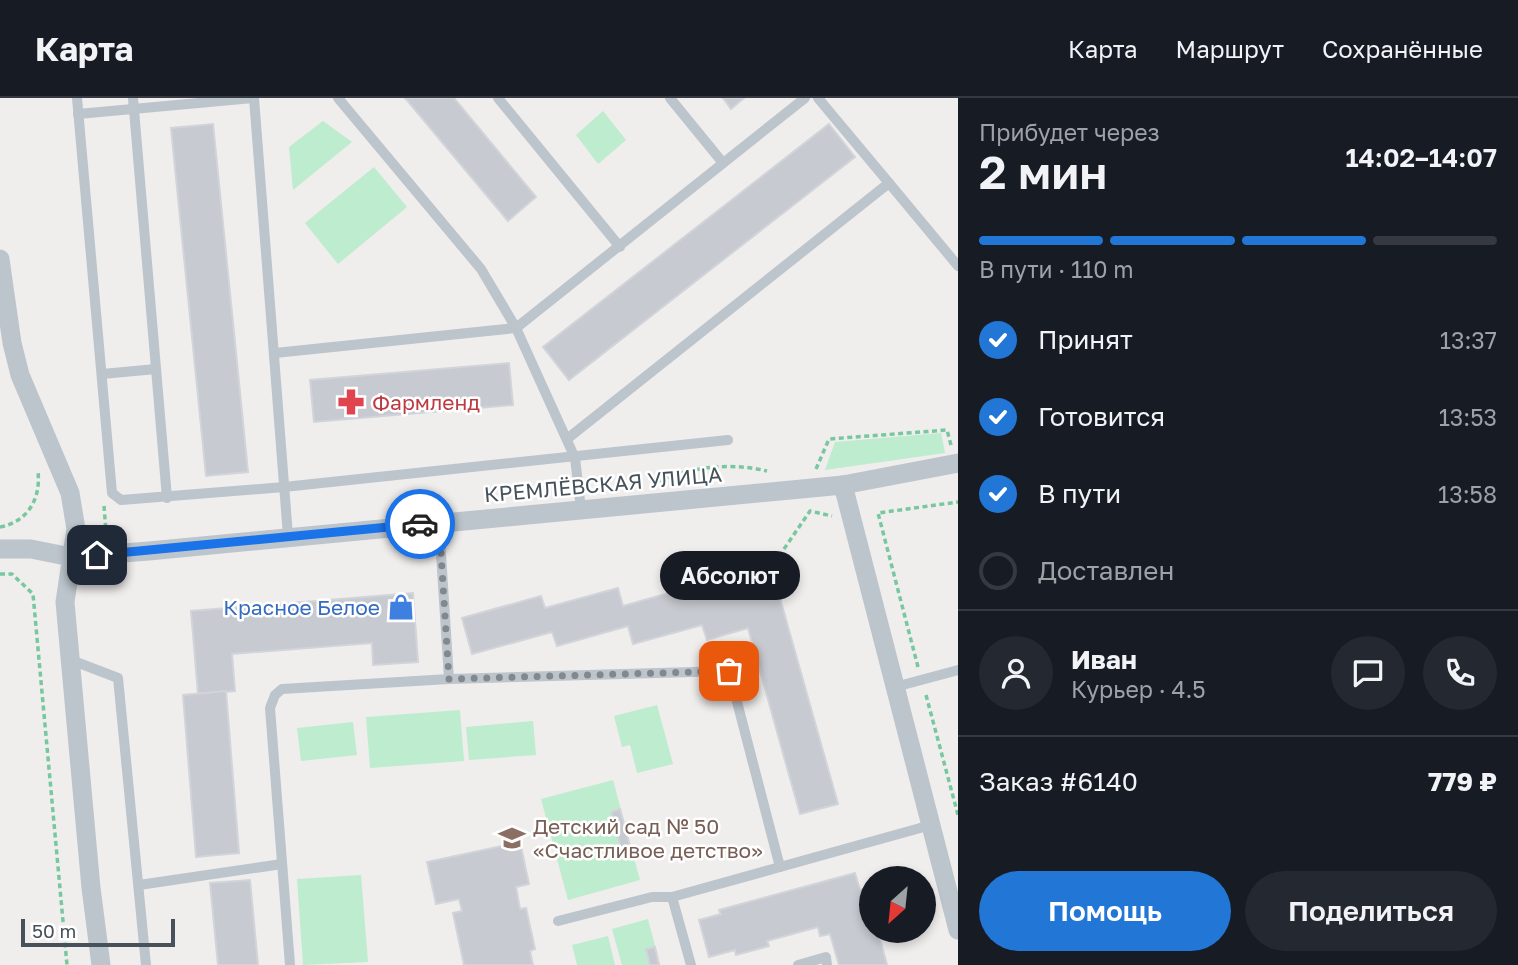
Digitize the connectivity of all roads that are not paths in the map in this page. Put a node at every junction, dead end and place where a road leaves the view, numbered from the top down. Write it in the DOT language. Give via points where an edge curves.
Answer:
graph roads {
  1 [pos="77,98"];
  2 [pos="253,98"];
  3 [pos="338,98"];
  4 [pos="498,98"];
  5 [pos="670,98"];
  6 [pos="805,98"];
  7 [pos="818,98"];
  8 [pos="133,103"];
  9 [pos="78,114"];
  10 [pos="723,163"];
  11 [pos="889,183"];
  12 [pos="620,247"];
  13 [pos="0,259"];
  14 [pos="958,266"];
  15 [pos="516,328"];
  16 [pos="6,343"];
  17 [pos="275,353"];
  18 [pos="156,369"];
  19 [pos="102,374"];
  20 [pos="567,439"];
  21 [pos="728,440"];
  22 [pos="575,458"];
  23 [pos="957,463"];
  24 [pos="843,485"];
  25 [pos="284,487"];
  26 [pos="167,498"];
  27 [pos="581,509"];
  28 [pos="439,522"];
  29 [pos="288,536"];
  30 [pos="0,549"];
  31 [pos="71,557"];
  32 [pos="69,659"];
  33 [pos="958,670"];
  34 [pos="449,679"];
  35 [pos="895,687"];
  36 [pos="931,825"];
  37 [pos="282,864"];
  38 [pos="780,867"];
  39 [pos="139,885"];
  40 [pos="672,897"];
  41 [pos="558,920"];
  42 [pos="958,930"];
  43 [pos="101,965"];
  44 [pos="146,965"];
  45 [pos="290,965"];
  46 [pos="691,965"];
  47 [pos="798,965"];
  48 [pos="827,965"];
  1 -- 9 [label="lane"];
  2 -- 8 [label="lane"];
  2 -- 17 [label="lane"];
  3 -- 15 [label="lane" via="481,269"];
  4 -- 12 [label="lane"];
  5 -- 10 [label="lane"];
  6 -- 10 [label="lane"];
  7 -- 11 [label="lane"];
  8 -- 9 [label="lane"];
  8 -- 18 [label="lane"];
  9 -- 19 [label="lane"];
  10 -- 12 [label="lane"];
  11 -- 14 [label="lane"];
  11 -- 20 [label="lane"];
  12 -- 15 [label="lane"];
  13 -- 16 [label="street"];
  15 -- 17 [label="lane"];
  15 -- 20 [label="lane"];
  16 -- 31 [label="street" via="70,493 76,529"];
  17 -- 25 [label="lane"];
  18 -- 19 [label="lane"];
  18 -- 26 [label="lane"];
  19 -- 26 [label="lane" via="113,493 121,500"];
  20 -- 22 [label="lane"];
  21 -- 22 [label="lane"];
  22 -- 25 [label="lane"];
  22 -- 27 [label="lane"];
  23 -- 24 [label="street, КРЕМЛЁВСКАЯ УЛИЦА"];
  24 -- 27 [label="street, КРЕМЛЁВСКАЯ УЛИЦА"];
  24 -- 35 [label="street"];
  25 -- 26 [label="lane"];
  25 -- 29 [label="lane"];
  27 -- 28 [label="street, КРЕМЛЁВСКАЯ УЛИЦА"];
  28 -- 29 [label="street, КРЕМЛЁВСКАЯ УЛИЦА"];
  28 -- 34 [label="lane"];
  29 -- 31 [label="street, КРЕМЛЁВСКАЯ УЛИЦА"];
  30 -- 31 [label="street, КРЕМЛЁВСКАЯ УЛИЦА"];
  31 -- 32 [label="street" via="65,602"];
  32 -- 39 [label="lane" via="118,678"];
  32 -- 43 [label="street"];
  33 -- 35 [label="lane"];
  34 -- 37 [label="lane" via="282,689 275,695 270,708"];
  34 -- 38 [label="lane" via="729,671"];
  35 -- 36 [label="street"];
  36 -- 38 [label="lane"];
  36 -- 42 [label="street"];
  37 -- 39 [label="lane"];
  37 -- 45 [label="lane"];
  38 -- 40 [label="lane"];
  39 -- 44 [label="lane"];
  40 -- 41 [label="lane" via="652,897"];
  40 -- 46 [label="lane"];
  47 -- 48 [label="lane" via="825,957"];
}
